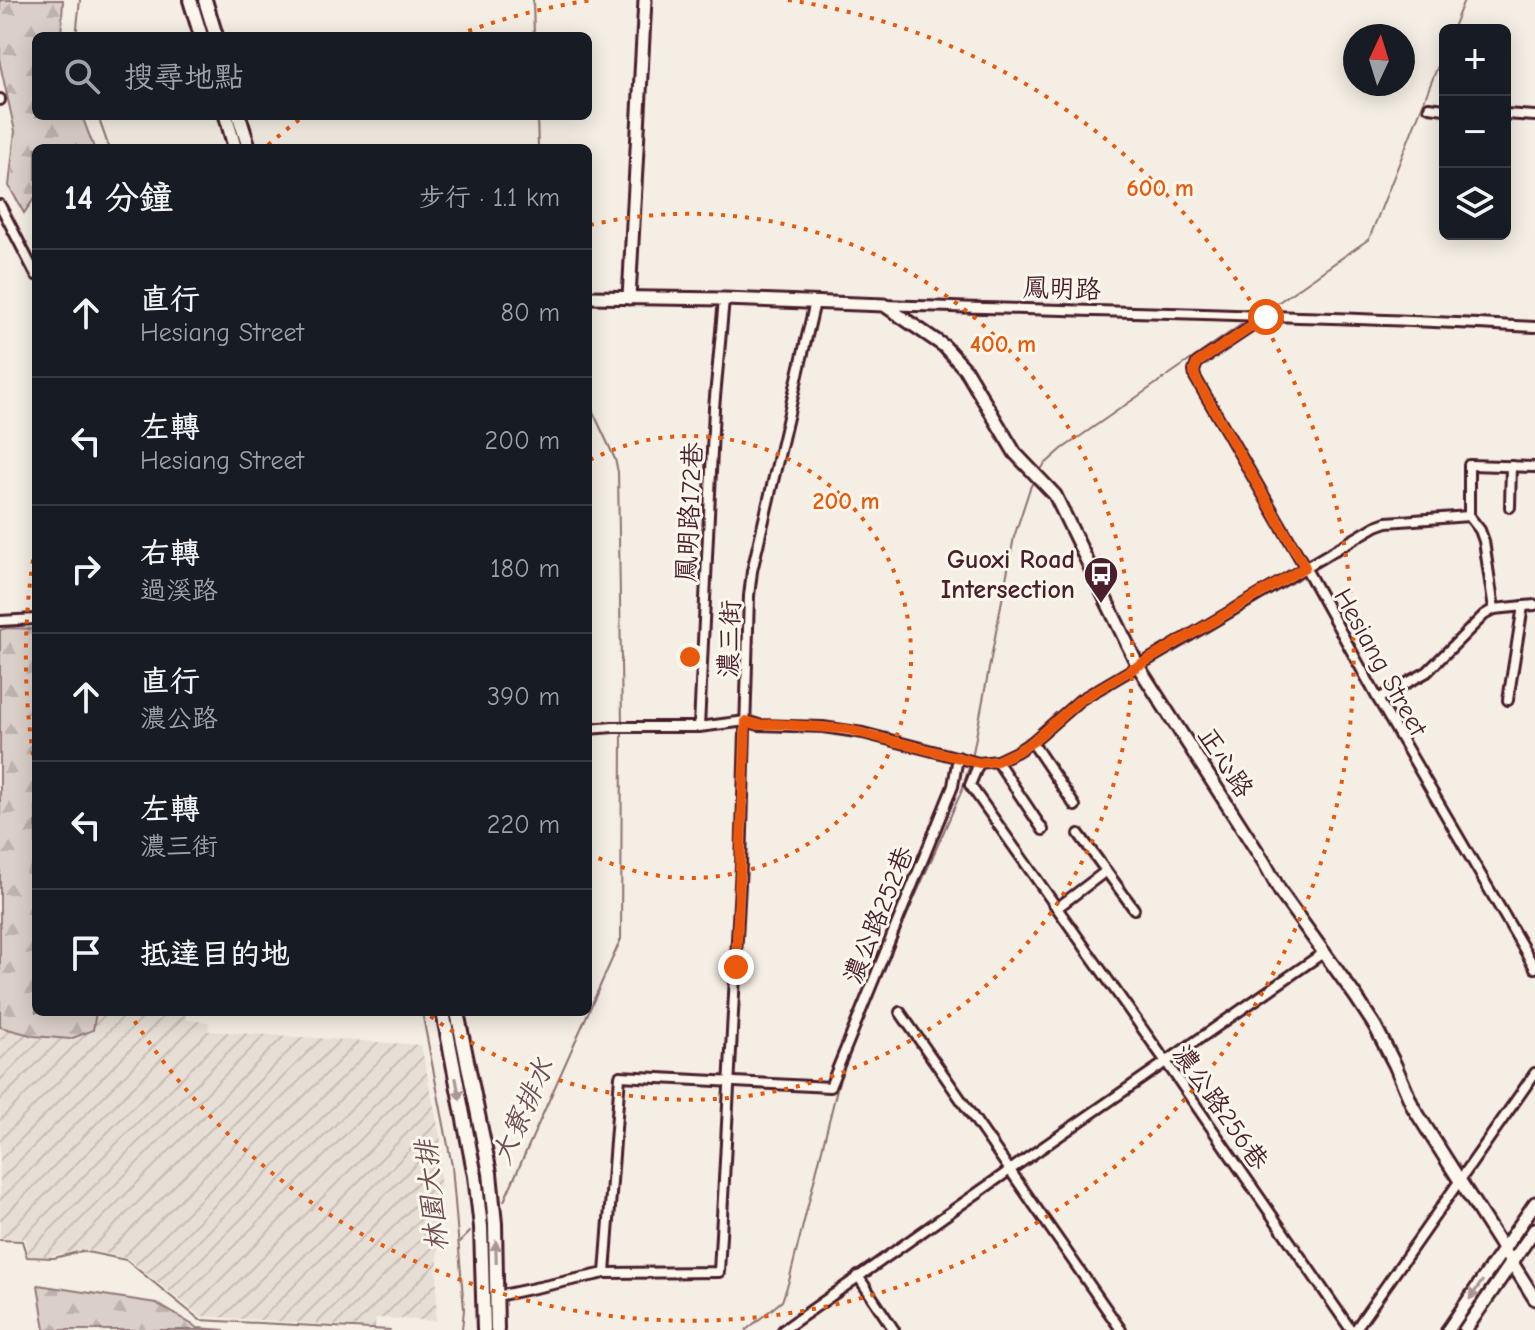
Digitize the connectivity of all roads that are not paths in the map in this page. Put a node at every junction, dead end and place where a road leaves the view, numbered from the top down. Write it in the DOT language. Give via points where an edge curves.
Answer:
graph roads {
  1 [pos="190,0"];
  2 [pos="205,0"];
  3 [pos="645,0"];
  4 [pos="200,32"];
  5 [pos="215,32"];
  6 [pos="1429,107"];
  7 [pos="1439,108"];
  8 [pos="1511,114"];
  9 [pos="1535,116"];
  10 [pos="227,120"];
  11 [pos="240,120"];
  12 [pos="234,144"];
  13 [pos="248,144"];
  14 [pos="0,205"];
  15 [pos="32,267"];
  16 [pos="592,297"];
  17 [pos="629,298"];
  18 [pos="724,299"];
  19 [pos="815,302"];
  20 [pos="884,305"];
  21 [pos="1266,317"];
  22 [pos="1535,327"];
  23 [pos="1511,466"];
  24 [pos="1535,467"];
  25 [pos="1510,507"];
  26 [pos="1469,516"];
  27 [pos="1305,567"];
  28 [pos="1535,605"];
  29 [pos="1523,606"];
  30 [pos="1494,609"];
  31 [pos="32,619"];
  32 [pos="0,621"];
  33 [pos="1138,666"];
  34 [pos="1378,699"];
  35 [pos="1508,700"];
  36 [pos="746,721"];
  37 [pos="699,727"];
  38 [pos="592,729"];
  39 [pos="1032,742"];
  40 [pos="970,761"];
  41 [pos="997,761"];
  42 [pos="1075,806"];
  43 [pos="1043,830"];
  44 [pos="1079,834"];
  45 [pos="1106,871"];
  46 [pos="1057,908"];
  47 [pos="1134,909"];
  48 [pos="1323,953"];
  49 [pos="1535,968"];
  50 [pos="900,1012"];
  51 [pos="444,1016"];
  52 [pos="458,1016"];
  53 [pos="1166,1062"];
  54 [pos="1535,1073"];
  55 [pos="730,1081"];
  56 [pos="1010,1170"];
  57 [pos="1460,1181"];
  58 [pos="1535,1203"];
  59 [pos="1535,1229"];
  60 [pos="1504,1250"];
  61 [pos="1513,1263"];
  62 [pos="605,1273"];
  63 [pos="858,1276"];
  64 [pos="497,1296"];
  65 [pos="1535,1299"];
  66 [pos="484,1330"];
  67 [pos="497,1330"];
  68 [pos="783,1330"];
  69 [pos="894,1330"];
  70 [pos="1121,1330"];
  71 [pos="1353,1330"];
  72 [pos="1448,1330"];
  73 [pos="1465,1330"];
  1 -- 4 [label="main road"];
  2 -- 5 [label="main road"];
  3 -- 17 [label="street"];
  6 -- 7 [label="street"];
  8 -- 9 [label="street"];
  10 -- 12 [label="main road"];
  11 -- 13 [label="main road"];
  14 -- 15 [label="street"];
  16 -- 17 [label="street, 鳳明路"];
  17 -- 18 [label="street, 鳳明路"];
  18 -- 19 [label="street, 鳳明路"];
  18 -- 37 [label="street, 鳳明路172巷"];
  19 -- 20 [label="street, 鳳明路"];
  19 -- 36 [label="street, 濃三街" via="752,571"];
  20 -- 21 [label="street, 鳳明路"];
  20 -- 33 [label="street, 正心路" via="944,346 965,369 1015,453 1055,495"];
  21 -- 22 [label="street, 鳳明路"];
  21 -- 27 [label="street, Hesiang Street" via="1197,363 1194,371"];
  23 -- 24 [label="street"];
  23 -- 25 [label="street"];
  23 -- 26 [label="street" via="1469,465"];
  26 -- 27 [label="street" via="1387,522"];
  26 -- 30 [label="street" via="1484,541"];
  27 -- 33 [label="street"];
  27 -- 34 [label="street, Hesiang Street"];
  28 -- 29 [label="street"];
  29 -- 30 [label="street"];
  29 -- 35 [label="street"];
  30 -- 34 [label="street" via="1427,672"];
  31 -- 32 [label="street"];
  33 -- 39 [label="street" via="1080,700"];
  33 -- 48 [label="street, 正心路"];
  34 -- 49 [label="street, Hesiang Street"];
  36 -- 37 [label="street"];
  36 -- 40 [label="street" via="846,729"];
  36 -- 55 [label="street, 濃三街"];
  37 -- 38 [label="street"];
  39 -- 41 [label="street"];
  39 -- 42 [label="street"];
  40 -- 41 [label="street"];
  40 -- 46 [label="street, 濃公路256巷" via="970,785"];
  40 -- 55 [label="street, 濃公路252巷" via="953,786 830,1087"];
  41 -- 43 [label="street"];
  44 -- 45 [label="street"];
  45 -- 46 [label="street"];
  45 -- 47 [label="street"];
  46 -- 53 [label="street, 濃公路256巷"];
  48 -- 53 [label="street"];
  48 -- 57 [label="street, 正心路" via="1375,1026 1413,1107"];
  50 -- 56 [label="street"];
  51 -- 66 [label="main road, one-way" via="475,1176"];
  64 -- 52 [label="main road, one-way" via="490,1173"];
  53 -- 56 [label="street"];
  53 -- 71 [label="street, 濃公路256巷"];
  54 -- 57 [label="street"];
  55 -- 62 [label="street, 濃三街" via="719,1272"];
  55 -- 62 [label="street" via="620,1076"];
  56 -- 63 [label="street"];
  56 -- 70 [label="street"];
  57 -- 60 [label="street, 正心路"];
  57 -- 71 [label="street"];
  58 -- 60 [label="street"];
  59 -- 61 [label="street"];
  60 -- 61 [label="street, 正心路"];
  60 -- 72 [label="street, one-way"];
  61 -- 65 [label="street, 正心路"];
  61 -- 73 [label="street"];
  62 -- 64 [label="street"];
  63 -- 68 [label="street"];
  63 -- 69 [label="street"];
  64 -- 67 [label="main road"];
}
